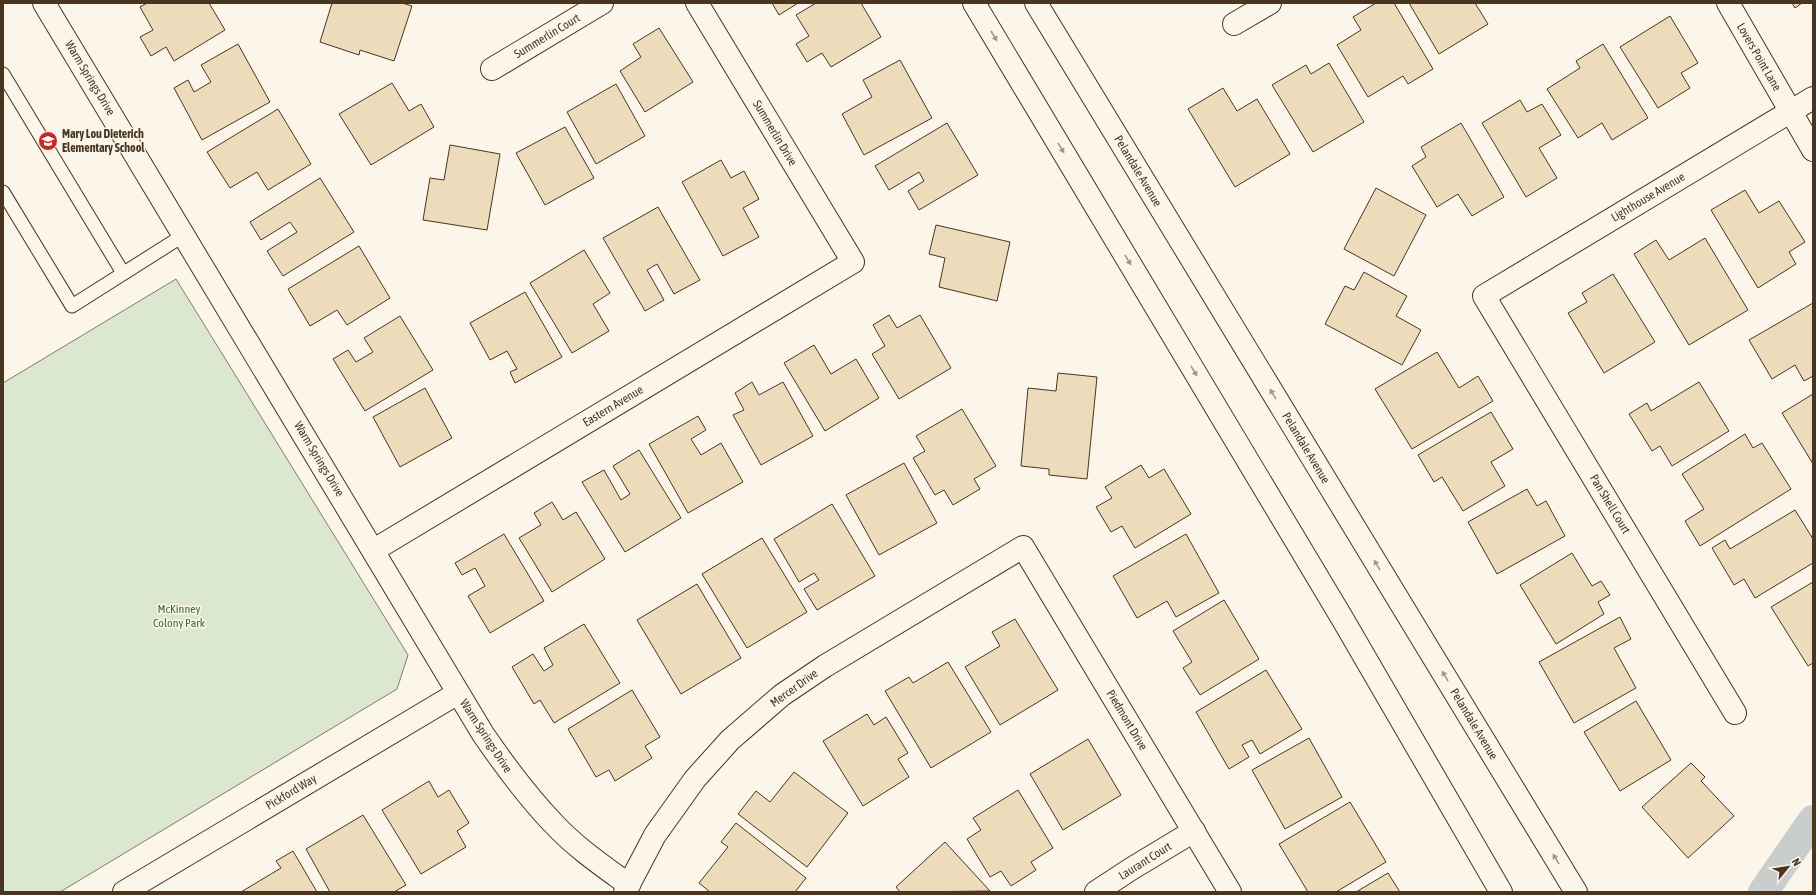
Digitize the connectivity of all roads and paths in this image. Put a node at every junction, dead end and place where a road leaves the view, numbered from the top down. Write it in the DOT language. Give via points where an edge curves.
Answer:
graph roads {
  1 [pos="44,3"];
  2 [pos="602,3"];
  3 [pos="697,3"];
  4 [pos="974,3"];
  5 [pos="1036,3"];
  6 [pos="1270,3"];
  7 [pos="1728,3"];
  8 [pos="1234,24"];
  9 [pos="492,69"];
  10 [pos="3,74"];
  11 [pos="1813,98"];
  12 [pos="1790,111"];
  13 [pos="1813,150"];
  14 [pos="3,192"];
  15 [pos="184,235"];
  16 [pos="852,262"];
  17 [pos="123,273"];
  18 [pos="1484,296"];
  19 [pos="1023,547"];
  20 [pos="374,550"];
  21 [pos="458,692"];
  22 [pos="1735,713"];
  23 [pos="1194,831"];
  24 [pos="627,888"];
  25 [pos="124,892"];
  26 [pos="1096,892"];
  27 [pos="1230,892"];
  28 [pos="1501,892"];
  29 [pos="1576,892"];
  1 -- 15 [label="street, Warm Springs Drive"];
  2 -- 9 [label="street, Summerlin Court"];
  3 -- 16 [label="street, Summerlin Drive"];
  4 -- 28 [label="street, one-way" via="1342,618"];
  29 -- 5 [label="street, Pelandale Avenue, one-way"];
  6 -- 8 [label="street"];
  7 -- 12 [label="street, Lovers Point Lane"];
  10 -- 17 [label="lane"];
  11 -- 12 [label="street, Lighthouse Avenue"];
  12 -- 13 [label="street, Lovers Point Lane"];
  12 -- 18 [label="street, Lighthouse Avenue"];
  14 -- 17 [label="lane" via="72,306"];
  15 -- 17 [label="lane"];
  15 -- 20 [label="street, Warm Springs Drive"];
  16 -- 20 [label="street, Eastern Avenue"];
  18 -- 22 [label="street, Pan Shell Court"];
  19 -- 23 [label="street, Piedmont Drive"];
  19 -- 24 [label="street, Mercer Drive" via="825,666 782,695 730,740 695,779 655,835"];
  20 -- 21 [label="street, Warm Springs Drive"];
  21 -- 24 [label="street, Warm Springs Drive" via="511,775 554,824"];
  21 -- 25 [label="street, Pickford Way"];
  23 -- 26 [label="street, Laurant Court"];
  23 -- 27 [label="street, Piedmont Drive"];
}
